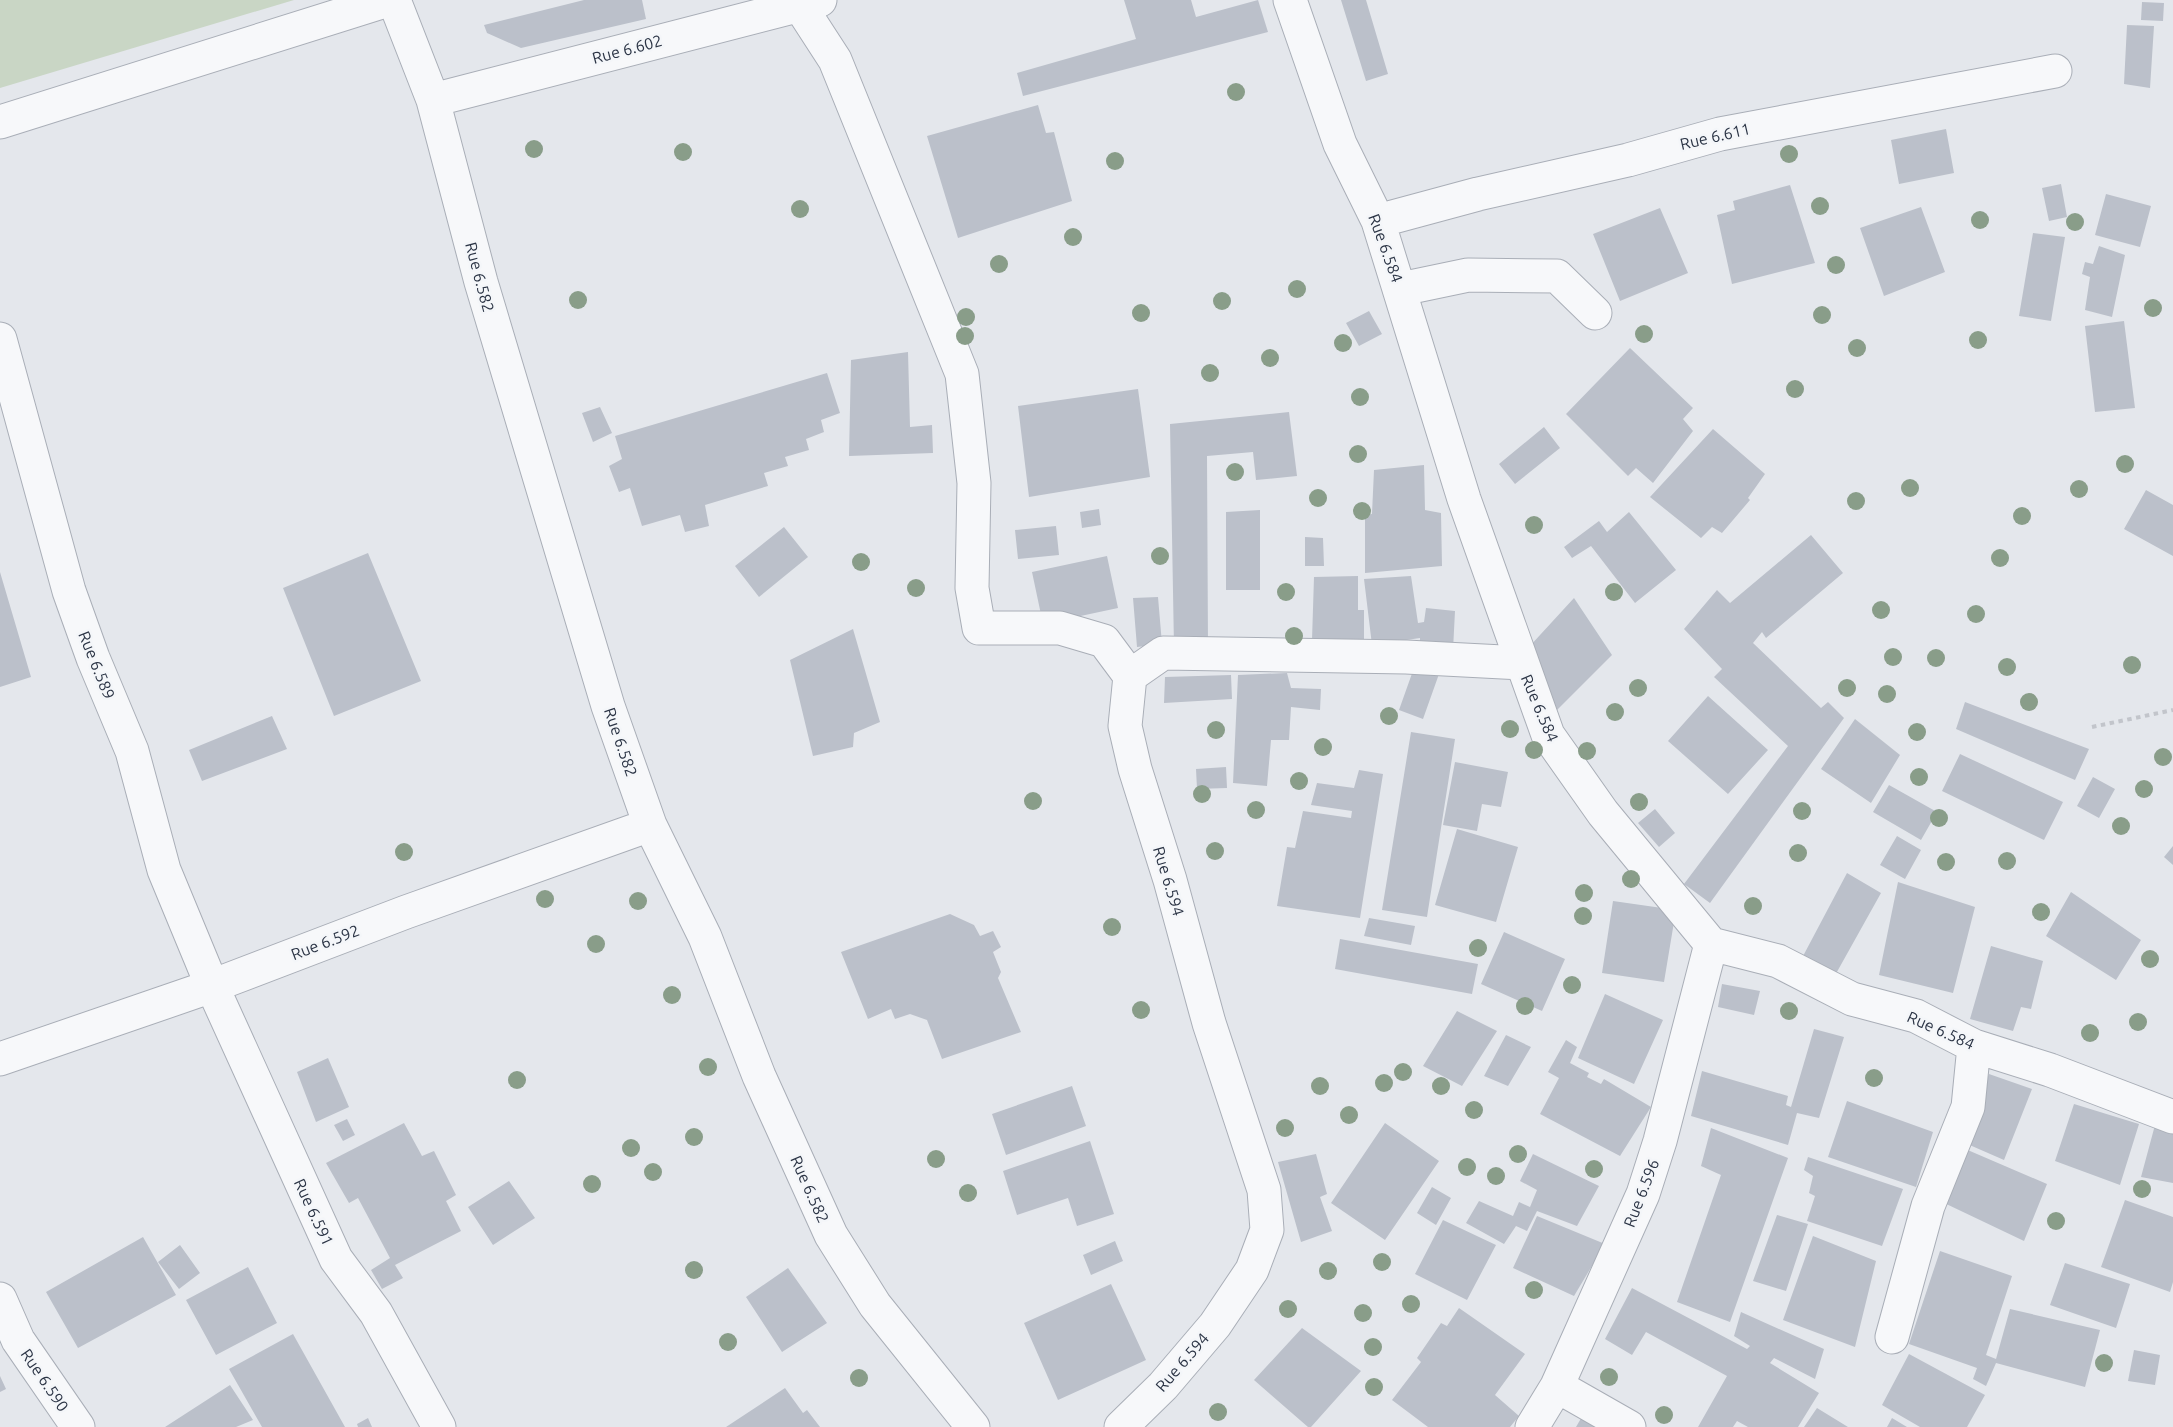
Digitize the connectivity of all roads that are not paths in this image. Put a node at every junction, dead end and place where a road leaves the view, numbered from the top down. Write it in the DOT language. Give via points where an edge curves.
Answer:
graph roads {
  1 [pos="388,0"];
  2 [pos="394,0"];
  3 [pos="1290,0"];
  4 [pos="806,2"];
  5 [pos="2055,71"];
  6 [pos="433,100"];
  7 [pos="0,122"];
  8 [pos="1378,221"];
  9 [pos="1401,288"];
  10 [pos="1595,313"];
  11 [pos="0,339"];
  12 [pos="1522,663"];
  13 [pos="1130,676"];
  14 [pos="650,825"];
  15 [pos="1710,944"];
  16 [pos="212,986"];
  17 [pos="1974,1046"];
  18 [pos="0,1059"];
  19 [pos="2173,1116"];
  20 [pos="0,1299"];
  21 [pos="1892,1337"];
  22 [pos="1557,1386"];
  23 [pos="78,1427"];
  24 [pos="439,1427"];
  25 [pos="973,1427"];
  26 [pos="1121,1427"];
  27 [pos="1532,1427"];
  28 [pos="1629,1427"];
  1 -- 7 [label="street"];
  2 -- 6 [label="street, Rue 6.582"];
  3 -- 8 [label="street, Rue 6.584" via="1340,144"];
  4 -- 6 [label="street, Rue 6.602"];
  4 -- 13 [label="street" via="835,60 962,374 974,483 972,588 979,628 1060,628 1104,641"];
  5 -- 8 [label="street, Rue 6.611" via="1720,134"];
  6 -- 14 [label="street, Rue 6.582" via="491,316 608,706"];
  8 -- 9 [label="street, Rue 6.584"];
  9 -- 10 [label="street" via="1468,275 1557,276"];
  9 -- 12 [label="street, Rue 6.584" via="1464,499"];
  11 -- 16 [label="street, Rue 6.589" via="69,591 132,751 164,870"];
  12 -- 13 [label="street" via="1163,653"];
  12 -- 15 [label="street, Rue 6.584" via="1548,735 1603,813"];
  13 -- 26 [label="street, Rue 6.594" via="1125,726 1135,769 1209,1023 1264,1190 1267,1230 1252,1270 1215,1325 1163,1386"];
  14 -- 16 [label="street, Rue 6.592"];
  14 -- 25 [label="street, Rue 6.582" via="705,937 759,1076 831,1235 875,1305"];
  15 -- 17 [label="street, Rue 6.584" via="1778,960 1852,999 1917,1016"];
  15 -- 22 [label="street, Rue 6.596" via="1643,1194"];
  16 -- 18 [label="street, Rue 6.592"];
  16 -- 24 [label="street, Rue 6.591" via="336,1259 376,1313"];
  17 -- 19 [label="street, Rue 6.584"];
  17 -- 21 [label="street" via="1968,1107 1928,1206"];
  20 -- 23 [label="street, Rue 6.590" via="18,1340"];
  22 -- 27 [label="street, Rue 6.596"];
  22 -- 28 [label="street"];
}
